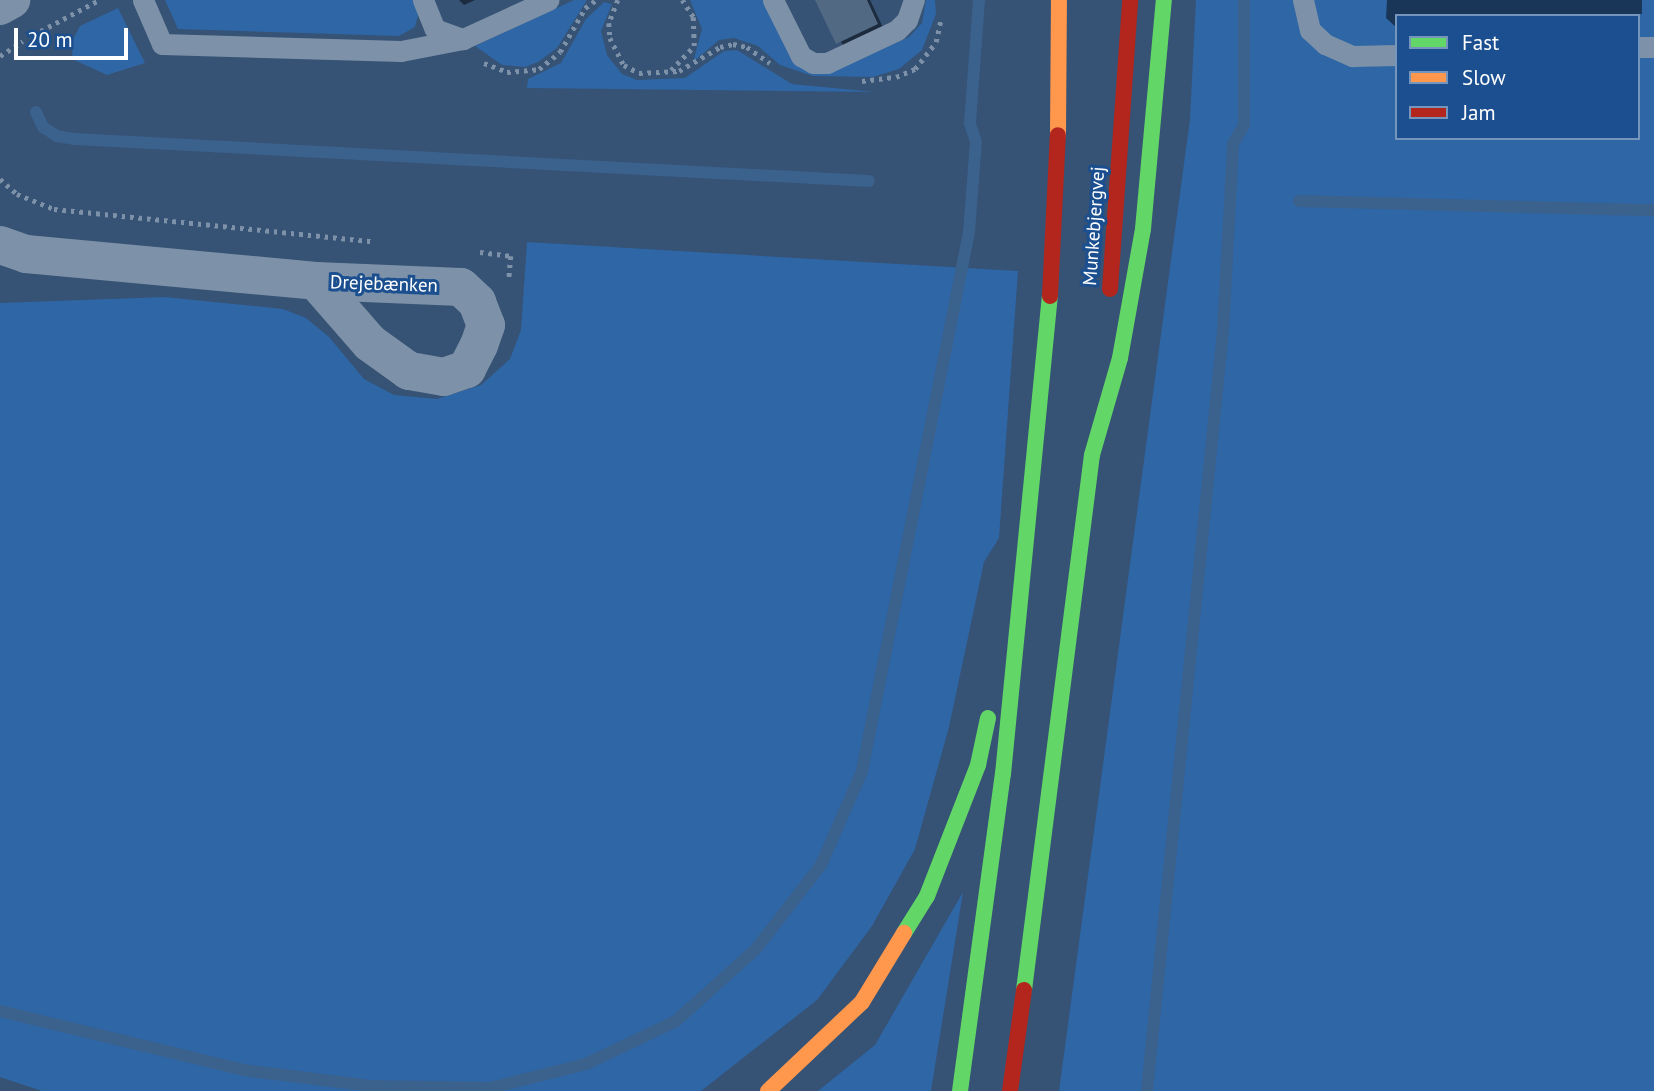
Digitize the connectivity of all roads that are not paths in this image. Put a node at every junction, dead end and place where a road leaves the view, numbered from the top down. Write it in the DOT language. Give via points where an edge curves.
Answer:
graph roads {
  1 [pos="12,0"];
  2 [pos="143,0"];
  3 [pos="423,0"];
  4 [pos="548,0"];
  5 [pos="773,0"];
  6 [pos="914,0"];
  7 [pos="1059,0"];
  8 [pos="1130,0"];
  9 [pos="1164,0"];
  10 [pos="1303,0"];
  11 [pos="0,6"];
  12 [pos="463,40"];
  13 [pos="1395,55"];
  14 [pos="0,245"];
  15 [pos="316,281"];
  16 [pos="1108,303"];
  17 [pos="1104,344"];
  18 [pos="1092,455"];
  19 [pos="1028,538"];
  20 [pos="1024,990"];
  21 [pos="768,1091"];
  22 [pos="960,1091"];
  23 [pos="1010,1091"];
  24 [pos="1018,1091"];
  1 -- 11 [label="street"];
  2 -- 12 [label="lane" via="162,44 401,51"];
  3 -- 12 [label="lane" via="435,29"];
  4 -- 12 [label="lane"];
  5 -- 6 [label="lane" via="802,56 820,63 841,59 897,30 912,12"];
  7 -- 19 [label="main road" via="1058,141 1048,341"];
  8 -- 16 [label="main road, Munkebjergvej"];
  9 -- 18 [label="main road" via="1143,229 1120,358"];
  10 -- 13 [label="lane" via="1310,30 1325,44 1352,56"];
  14 -- 15 [label="street, Drejebænken" via="26,254"];
  15 -- 15 [label="street, Drejebænken" via="370,343 409,371 444,377 467,369 480,345 486,325 477,302 461,287"];
  17 -- 18 [label="main road"];
  18 -- 20 [label="main road"];
  19 -- 21 [label="main road" via="978,765 927,895 862,1002 785,1080"];
  19 -- 22 [label="main road" via="1003,774"];
  20 -- 23 [label="main road"];
  20 -- 24 [label="main road"];
}
